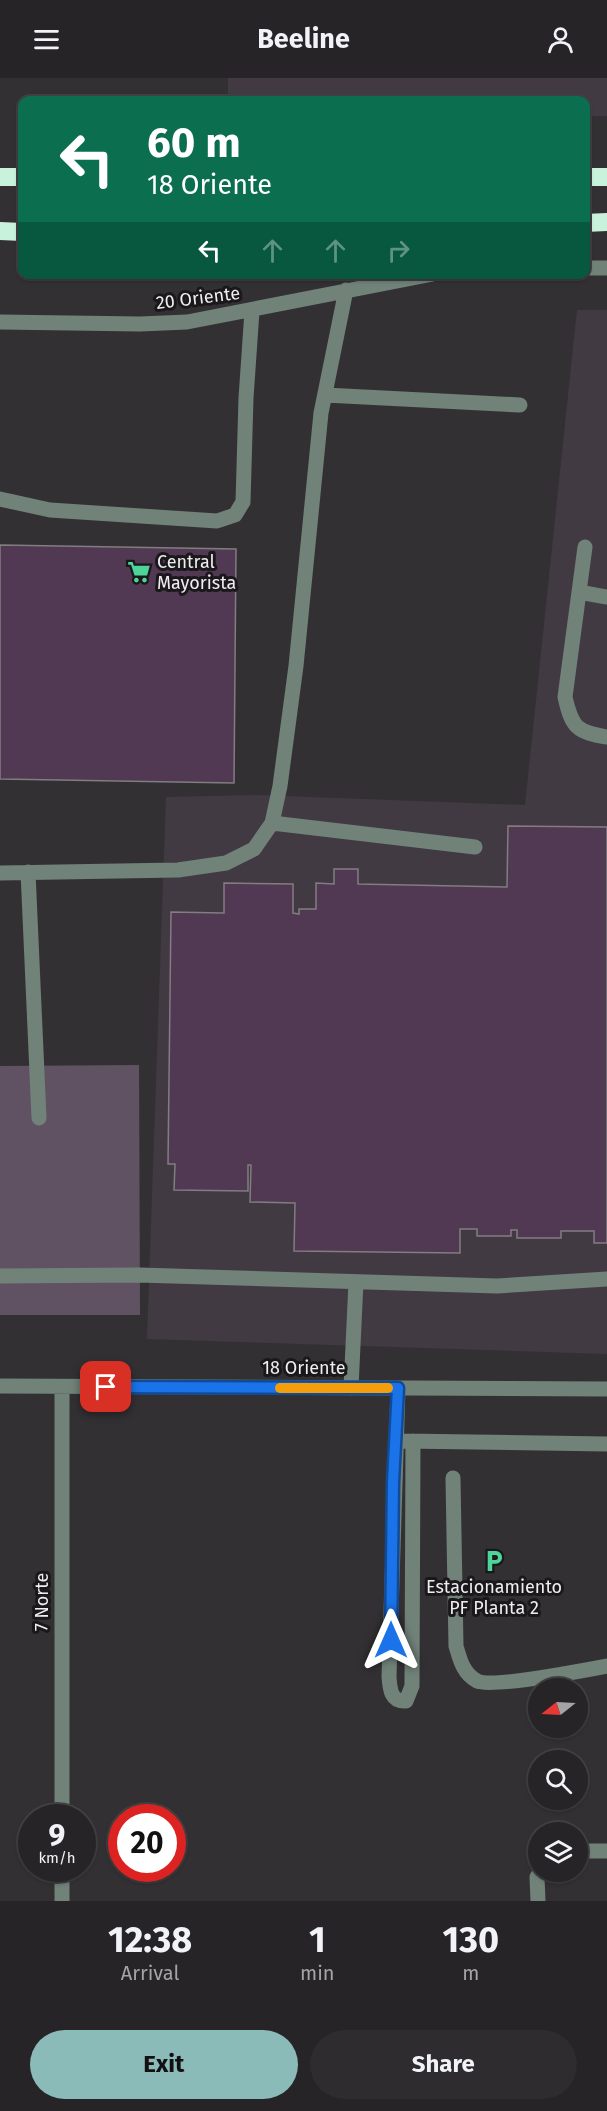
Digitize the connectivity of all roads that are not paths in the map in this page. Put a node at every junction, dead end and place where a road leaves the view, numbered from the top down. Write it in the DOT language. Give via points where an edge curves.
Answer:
graph roads {
  1 [pos="0,177"];
  2 [pos="18,177"];
  3 [pos="590,177"];
  4 [pos="607,177"];
  5 [pos="607,222"];
  6 [pos="590,224"];
  7 [pos="0,231"];
  8 [pos="18,231"];
  9 [pos="590,268"];
  10 [pos="607,268"];
  11 [pos="406,279"];
  12 [pos="346,290"];
  13 [pos="252,311"];
  14 [pos="0,322"];
  15 [pos="325,395"];
  16 [pos="520,405"];
  17 [pos="0,499"];
  18 [pos="585,547"];
  19 [pos="579,592"];
  20 [pos="607,597"];
  21 [pos="607,737"];
  22 [pos="272,823"];
  23 [pos="475,847"];
  24 [pos="28,872"];
  25 [pos="0,873"];
  26 [pos="39,1119"];
  27 [pos="0,1276"];
  28 [pos="607,1279"];
  29 [pos="356,1282"];
  30 [pos="0,1386"];
  31 [pos="62,1387"];
  32 [pos="351,1388"];
  33 [pos="398,1388"];
  34 [pos="607,1389"];
  35 [pos="395,1441"];
  36 [pos="413,1442"];
  37 [pos="607,1444"];
  38 [pos="453,1478"];
  39 [pos="607,1666"];
  40 [pos="62,1804"];
  41 [pos="588,1851"];
  42 [pos="607,1851"];
  43 [pos="62,1882"];
  44 [pos="537,1882"];
  45 [pos="62,1901"];
  46 [pos="538,1901"];
  1 -- 2 [label="highway"];
  3 -- 4 [label="highway"];
  5 -- 6 [label="highway"];
  7 -- 8 [label="highway"];
  9 -- 10 [label="street"];
  11 -- 12 [label="street, 20 Oriente"];
  12 -- 13 [label="street, 20 Oriente"];
  12 -- 15 [label="street"];
  13 -- 14 [label="street, 20 Oriente" via="187,322"];
  13 -- 17 [label="street" via="243,502 236,515 217,521 50,510"];
  15 -- 16 [label="street"];
  15 -- 22 [label="street" via="295,677"];
  18 -- 19 [label="street"];
  19 -- 20 [label="street"];
  19 -- 21 [label="street" via="565,697 570,719 581,732"];
  22 -- 23 [label="street"];
  22 -- 24 [label="street" via="254,849 225,863 178,870"];
  24 -- 25 [label="street"];
  24 -- 26 [label="street"];
  27 -- 29 [label="street" via="139,1275"];
  28 -- 29 [label="street" via="497,1286"];
  29 -- 32 [label="street"];
  30 -- 31 [label="street, 18 Oriente"];
  31 -- 32 [label="street, 18 Oriente"];
  31 -- 40 [label="street, 7 Norte"];
  32 -- 33 [label="street, 18 Oriente"];
  33 -- 34 [label="street, 18 Oriente"];
  33 -- 35 [label="street"];
  35 -- 36 [label="street"];
  35 -- 36 [label="street" via="389,1677 390,1690 400,1701 406,1701 412,1686"];
  36 -- 37 [label="street"];
  38 -- 39 [label="street" via="456,1646 469,1675 480,1682"];
  41 -- 42 [label="street"];
  43 -- 45 [label="street"];
  44 -- 46 [label="street"];
}
